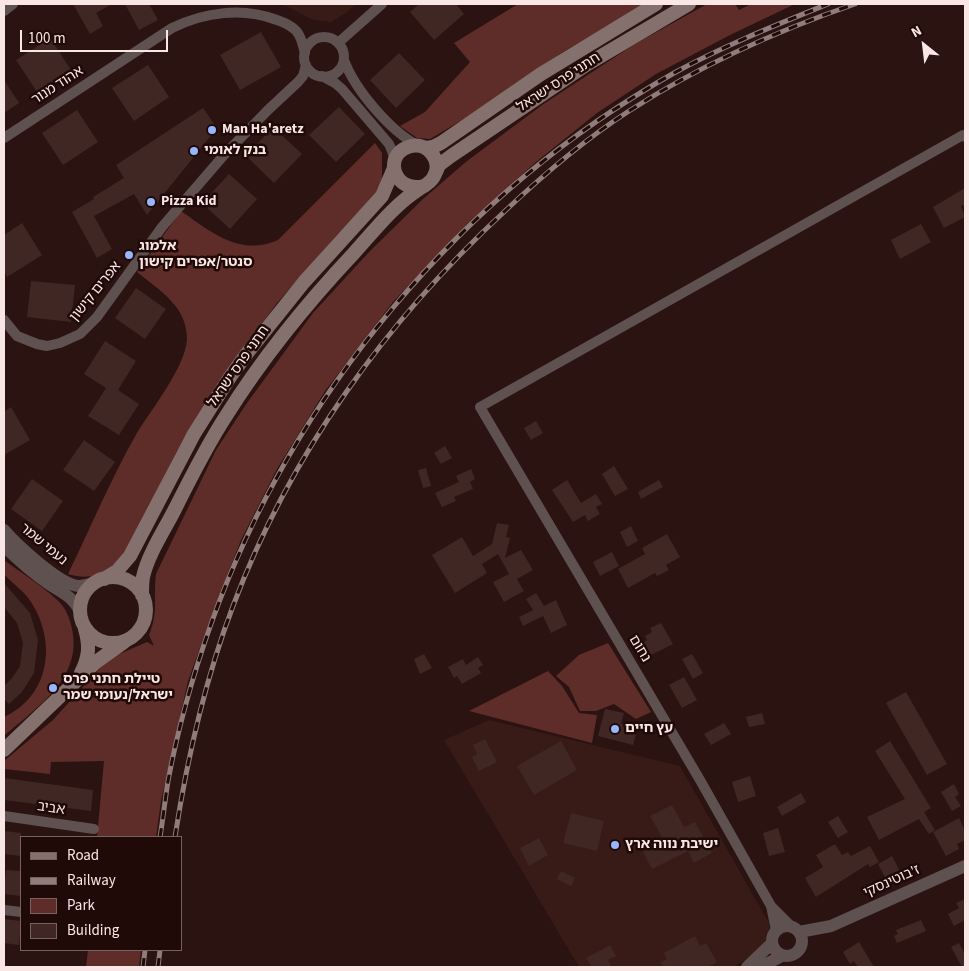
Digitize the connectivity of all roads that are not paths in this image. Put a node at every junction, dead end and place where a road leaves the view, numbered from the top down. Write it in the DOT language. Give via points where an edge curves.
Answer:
graph roads {
  1 [pos="14,4"];
  2 [pos="382,4"];
  3 [pos="656,4"];
  4 [pos="689,4"];
  5 [pos="4,11"];
  6 [pos="338,43"];
  7 [pos="305,53"];
  8 [pos="344,60"];
  9 [pos="306,64"];
  10 [pos="322,76"];
  11 [pos="964,136"];
  12 [pos="4,138"];
  13 [pos="423,147"];
  14 [pos="394,165"];
  15 [pos="436,172"];
  16 [pos="424,186"];
  17 [pos="4,320"];
  18 [pos="4,530"];
  19 [pos="4,546"];
  20 [pos="99,581"];
  21 [pos="142,596"];
  22 [pos="80,612"];
  23 [pos="85,629"];
  24 [pos="126,640"];
  25 [pos="67,691"];
  26 [pos="4,750"];
  27 [pos="4,816"];
  28 [pos="94,829"];
  29 [pos="965,866"];
  30 [pos="772,906"];
  31 [pos="4,910"];
  32 [pos="20,912"];
  33 [pos="831,926"];
  34 [pos="795,929"];
  35 [pos="776,930"];
  36 [pos="772,943"];
  37 [pos="802,946"];
  38 [pos="782,956"];
  39 [pos="747,967"];
  40 [pos="760,967"];
  1 -- 5 [label="street"];
  2 -- 6 [label="street"];
  3 -- 13 [label="main road, חתני פרס ישראל" via="563,60 433,147"];
  4 -- 15 [label="main road, חתני פרס ישראל" via="550,88 451,156 439,165"];
  6 -- 7 [label="street" via="328,37 316,39 306,47"];
  6 -- 8 [label="street"];
  7 -- 9 [label="street"];
  7 -- 12 [label="street, אהוד מנור" via="294,28 256,13 222,13 189,20"];
  8 -- 10 [label="street" via="338,71"];
  8 -- 13 [label="street" via="353,82 388,123 407,140"];
  9 -- 10 [label="street" via="315,74"];
  9 -- 17 [label="street, אפרים קישון" via="298,82 224,155 162,227 97,317 80,334 60,344 47,346 17,336"];
  10 -- 14 [label="street" via="342,89 388,144"];
  11 -- 30 [label="street, נחום" via="480,407"];
  13 -- 14 [label="main road" via="407,147 397,155"];
  13 -- 15 [label="main road" via="435,158"];
  14 -- 16 [label="main road" via="396,175 404,185"];
  14 -- 20 [label="main road, חתני פרס ישראל" via="382,196 304,282 243,360 194,434 130,556 117,571"];
  15 -- 16 [label="main road"];
  16 -- 21 [label="main road, חתני פרס ישראל" via="409,196 318,293 245,387 210,442 152,554 142,578"];
  18 -- 20 [label="street, נעמי שמר" via="55,575 80,586"];
  19 -- 22 [label="street, נעמי שמר" via="71,598"];
  20 -- 21 [label="main road" via="122,579 130,582"];
  20 -- 22 [label="main road" via="86,591"];
  21 -- 24 [label="main road" via="146,614 143,623"];
  22 -- 23 [label="main road"];
  23 -- 24 [label="main road" via="102,642 112,644"];
  23 -- 25 [label="main road" via="88,656"];
  24 -- 25 [label="main road" via="96,662"];
  25 -- 26 [label="main road"];
  27 -- 28 [label="street, אביב"];
  29 -- 33 [label="street, ז'בוטינסקי"];
  30 -- 34 [label="street, נחום"];
  30 -- 35 [label="street, נחום"];
  31 -- 32 [label="street"];
  33 -- 34 [label="street, ז'בוטינסקי"];
  33 -- 37 [label="street, ז'בוטינסקי"];
  34 -- 35 [label="street" via="784,926"];
  34 -- 37 [label="street"];
  35 -- 36 [label="street"];
  36 -- 38 [label="street"];
  36 -- 39 [label="street"];
  37 -- 38 [label="street" via="793,955"];
  38 -- 40 [label="street"];
}
